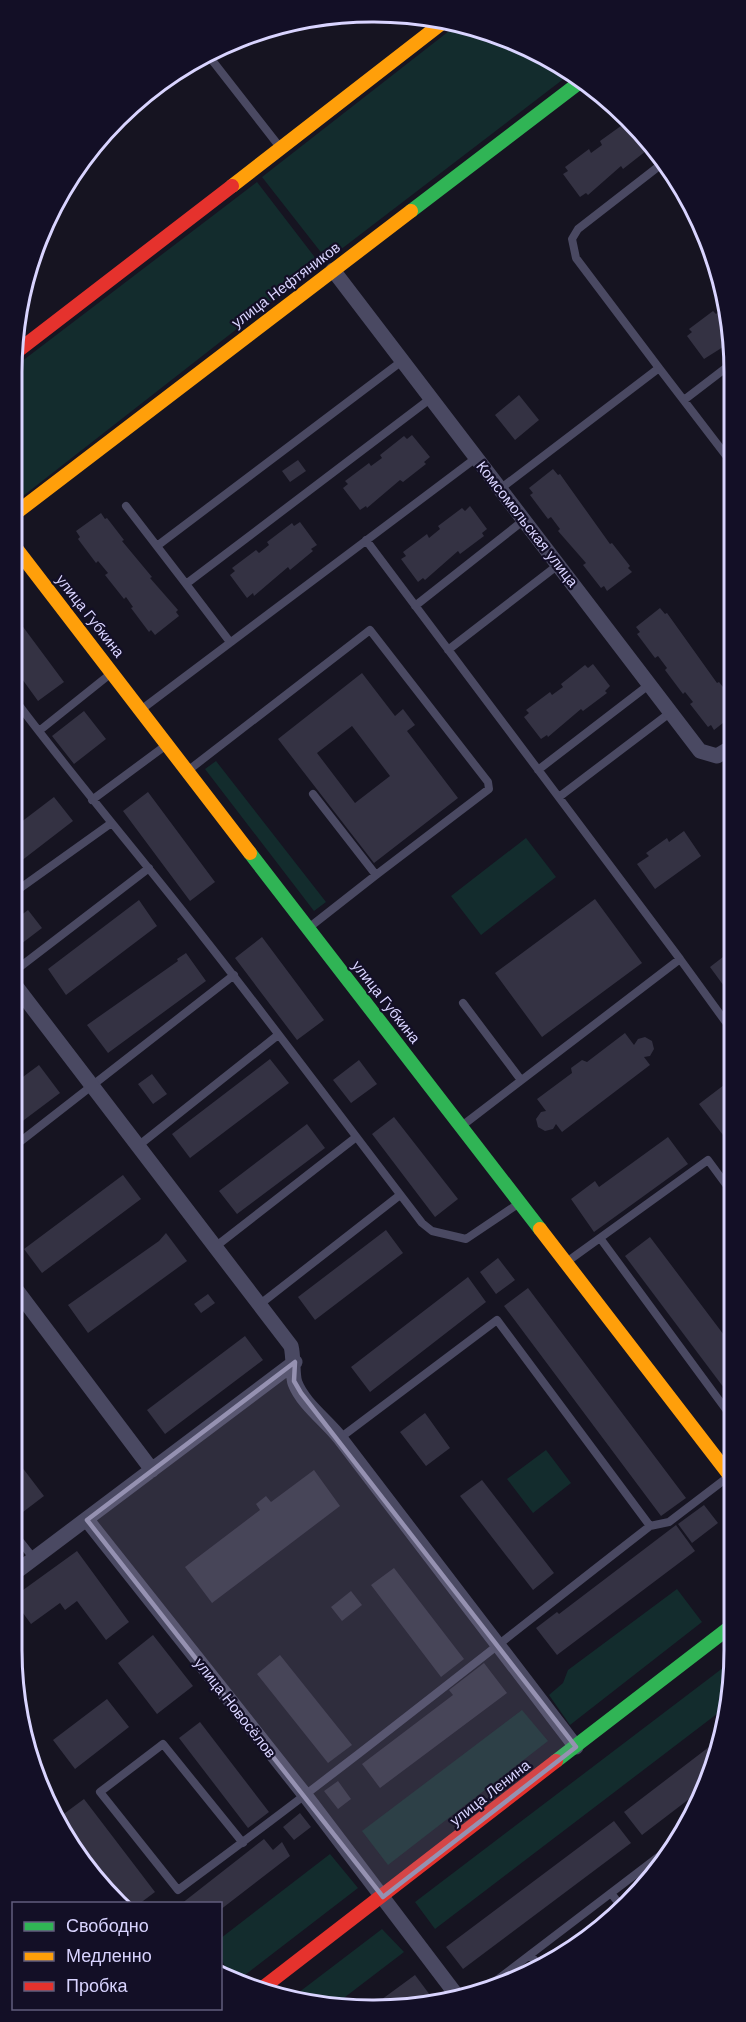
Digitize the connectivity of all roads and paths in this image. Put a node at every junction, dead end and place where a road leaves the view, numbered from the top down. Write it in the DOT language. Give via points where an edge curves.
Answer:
graph roads {
  1 [pos="436,28"];
  2 [pos="213,61"];
  3 [pos="574,86"];
  4 [pos="281,148"];
  5 [pos="657,168"];
  6 [pos="333,270"];
  7 [pos="23,347"];
  8 [pos="402,361"];
  9 [pos="659,368"];
  10 [pos="724,369"];
  11 [pos="430,399"];
  12 [pos="684,400"];
  13 [pos="724,453"];
  14 [pos="476,458"];
  15 [pos="500,489"];
  16 [pos="126,506"];
  17 [pos="22,508"];
  18 [pos="524,520"];
  19 [pos="366,540"];
  20 [pos="157,546"];
  21 [pos="22,556"];
  22 [pos="558,564"];
  23 [pos="186,584"];
  24 [pos="416,606"];
  25 [pos="230,642"];
  26 [pos="448,650"];
  27 [pos="112,672"];
  28 [pos="650,684"];
  29 [pos="141,709"];
  30 [pos="22,710"];
  31 [pos="671,712"];
  32 [pos="39,731"];
  33 [pos="168,744"];
  34 [pos="724,752"];
  35 [pos="538,770"];
  36 [pos="188,771"];
  37 [pos="313,794"];
  38 [pos="559,797"];
  39 [pos="92,800"];
  40 [pos="110,824"];
  41 [pos="149,868"];
  42 [pos="376,875"];
  43 [pos="22,887"];
  44 [pos="308,928"];
  45 [pos="680,959"];
  46 [pos="22,965"];
  47 [pos="234,975"];
  48 [pos="22,994"];
  49 [pos="463,1003"];
  50 [pos="724,1020"];
  51 [pos="278,1035"];
  52 [pos="521,1080"];
  53 [pos="92,1086"];
  54 [pos="462,1126"];
  55 [pos="355,1138"];
  56 [pos="22,1140"];
  57 [pos="138,1146"];
  58 [pos="724,1182"];
  59 [pos="400,1195"];
  60 [pos="519,1203"];
  61 [pos="600,1239"];
  62 [pos="215,1247"];
  63 [pos="565,1264"];
  64 [pos="22,1297"];
  65 [pos="259,1305"];
  66 [pos="295,1362"];
  67 [pos="724,1406"];
  68 [pos="340,1438"];
  69 [pos="724,1467"];
  70 [pos="152,1470"];
  71 [pos="724,1483"];
  72 [pos="87,1520"];
  73 [pos="650,1526"];
  74 [pos="22,1544"];
  75 [pos="34,1559"];
  76 [pos="22,1568"];
  77 [pos="724,1632"];
  78 [pos="496,1646"];
  79 [pos="576,1747"];
  80 [pos="305,1795"];
  81 [pos="243,1843"];
  82 [pos="650,1863"];
  83 [pos="611,1893"];
  84 [pos="383,1897"];
  85 [pos="617,1901"];
  86 [pos="530,1955"];
  87 [pos="534,1960"];
  88 [pos="505,1974"];
  89 [pos="268,1984"];
  90 [pos="453,1990"];
  1 -- 4 [label="main road"];
  2 -- 4 [label="lane"];
  3 -- 6 [label="main road, улица Нефтяников"];
  4 -- 7 [label="main road"];
  5 -- 9 [label="lane" via="578,229 572,239 576,258"];
  6 -- 8 [label="street, Комсомольская улица"];
  6 -- 17 [label="main road, улица Нефтяников"];
  8 -- 11 [label="street, Комсомольская улица"];
  8 -- 20 [label="lane"];
  9 -- 12 [label="lane"];
  9 -- 15 [label="lane"];
  10 -- 12 [label="lane"];
  11 -- 14 [label="street, Комсомольская улица"];
  11 -- 23 [label="lane"];
  12 -- 13 [label="lane"];
  14 -- 15 [label="street, Комсомольская улица"];
  14 -- 19 [label="lane"];
  15 -- 18 [label="street, Комсомольская улица"];
  16 -- 20 [label="lane"];
  18 -- 22 [label="street, Комсомольская улица"];
  18 -- 24 [label="lane"];
  19 -- 24 [label="lane"];
  19 -- 25 [label="lane"];
  20 -- 23 [label="lane"];
  21 -- 27 [label="main road, улица Губкина"];
  22 -- 26 [label="lane"];
  22 -- 28 [label="street, Комсомольская улица"];
  23 -- 25 [label="lane"];
  24 -- 26 [label="lane"];
  25 -- 29 [label="lane"];
  26 -- 35 [label="lane"];
  27 -- 29 [label="main road, улица Губкина"];
  27 -- 32 [label="lane"];
  28 -- 31 [label="street, Комсомольская улица"];
  28 -- 35 [label="lane"];
  29 -- 33 [label="main road, улица Губкина"];
  30 -- 32 [label="lane"];
  31 -- 34 [label="street, Комсомольская улица" via="700,751 717,756"];
  31 -- 38 [label="lane"];
  32 -- 39 [label="lane"];
  33 -- 36 [label="main road, улица Губкина"];
  33 -- 39 [label="lane"];
  35 -- 38 [label="lane"];
  36 -- 42 [label="lane" via="370,630 488,782 489,789"];
  36 -- 44 [label="main road, улица Губкина"];
  37 -- 42 [label="lane"];
  38 -- 45 [label="lane"];
  39 -- 40 [label="lane"];
  40 -- 41 [label="lane"];
  40 -- 43 [label="lane"];
  41 -- 46 [label="lane"];
  41 -- 47 [label="lane"];
  42 -- 44 [label="lane"];
  44 -- 54 [label="main road, улица Губкина"];
  45 -- 50 [label="lane"];
  45 -- 52 [label="lane"];
  47 -- 51 [label="lane"];
  47 -- 53 [label="lane"];
  48 -- 53 [label="street"];
  49 -- 52 [label="lane"];
  51 -- 55 [label="lane"];
  51 -- 57 [label="lane"];
  52 -- 54 [label="lane"];
  53 -- 56 [label="lane"];
  53 -- 57 [label="street"];
  54 -- 60 [label="main road, улица Губкина"];
  55 -- 59 [label="lane"];
  55 -- 62 [label="lane"];
  57 -- 62 [label="street"];
  58 -- 61 [label="lane" via="708,1160"];
  59 -- 60 [label="lane" via="432,1231 461,1239 472,1236"];
  59 -- 65 [label="lane"];
  60 -- 63 [label="main road, улица Губкина"];
  61 -- 63 [label="lane"];
  61 -- 67 [label="lane"];
  62 -- 65 [label="street"];
  63 -- 69 [label="main road, улица Губкина"];
  64 -- 70 [label="street"];
  65 -- 66 [label="street" via="291,1346"];
  66 -- 68 [label="street" via="294,1381 301,1394"];
  66 -- 70 [label="street"];
  68 -- 73 [label="lane" via="497,1320"];
  68 -- 78 [label="street"];
  70 -- 72 [label="street"];
  71 -- 73 [label="lane" via="669,1522"];
  72 -- 75 [label="street"];
  72 -- 80 [label="street, улица Новосёлов"];
  73 -- 78 [label="lane"];
  74 -- 75 [label="lane"];
  75 -- 76 [label="street"];
  77 -- 79 [label="main road, улица Ленина"];
  78 -- 79 [label="street"];
  78 -- 80 [label="lane"];
  79 -- 84 [label="main road, улица Ленина"];
  80 -- 81 [label="lane"];
  80 -- 84 [label="street, улица Новосёлов"];
  81 -- 81 [label="lane" via="163,1744 100,1792 178,1890"];
  82 -- 83 [label="lane"];
  83 -- 85 [label="lane"];
  83 -- 86 [label="lane"];
  84 -- 89 [label="main road, улица Ленина"];
  84 -- 90 [label="street, улица Новосёлов"];
  86 -- 87 [label="lane"];
  86 -- 88 [label="lane"];
}
